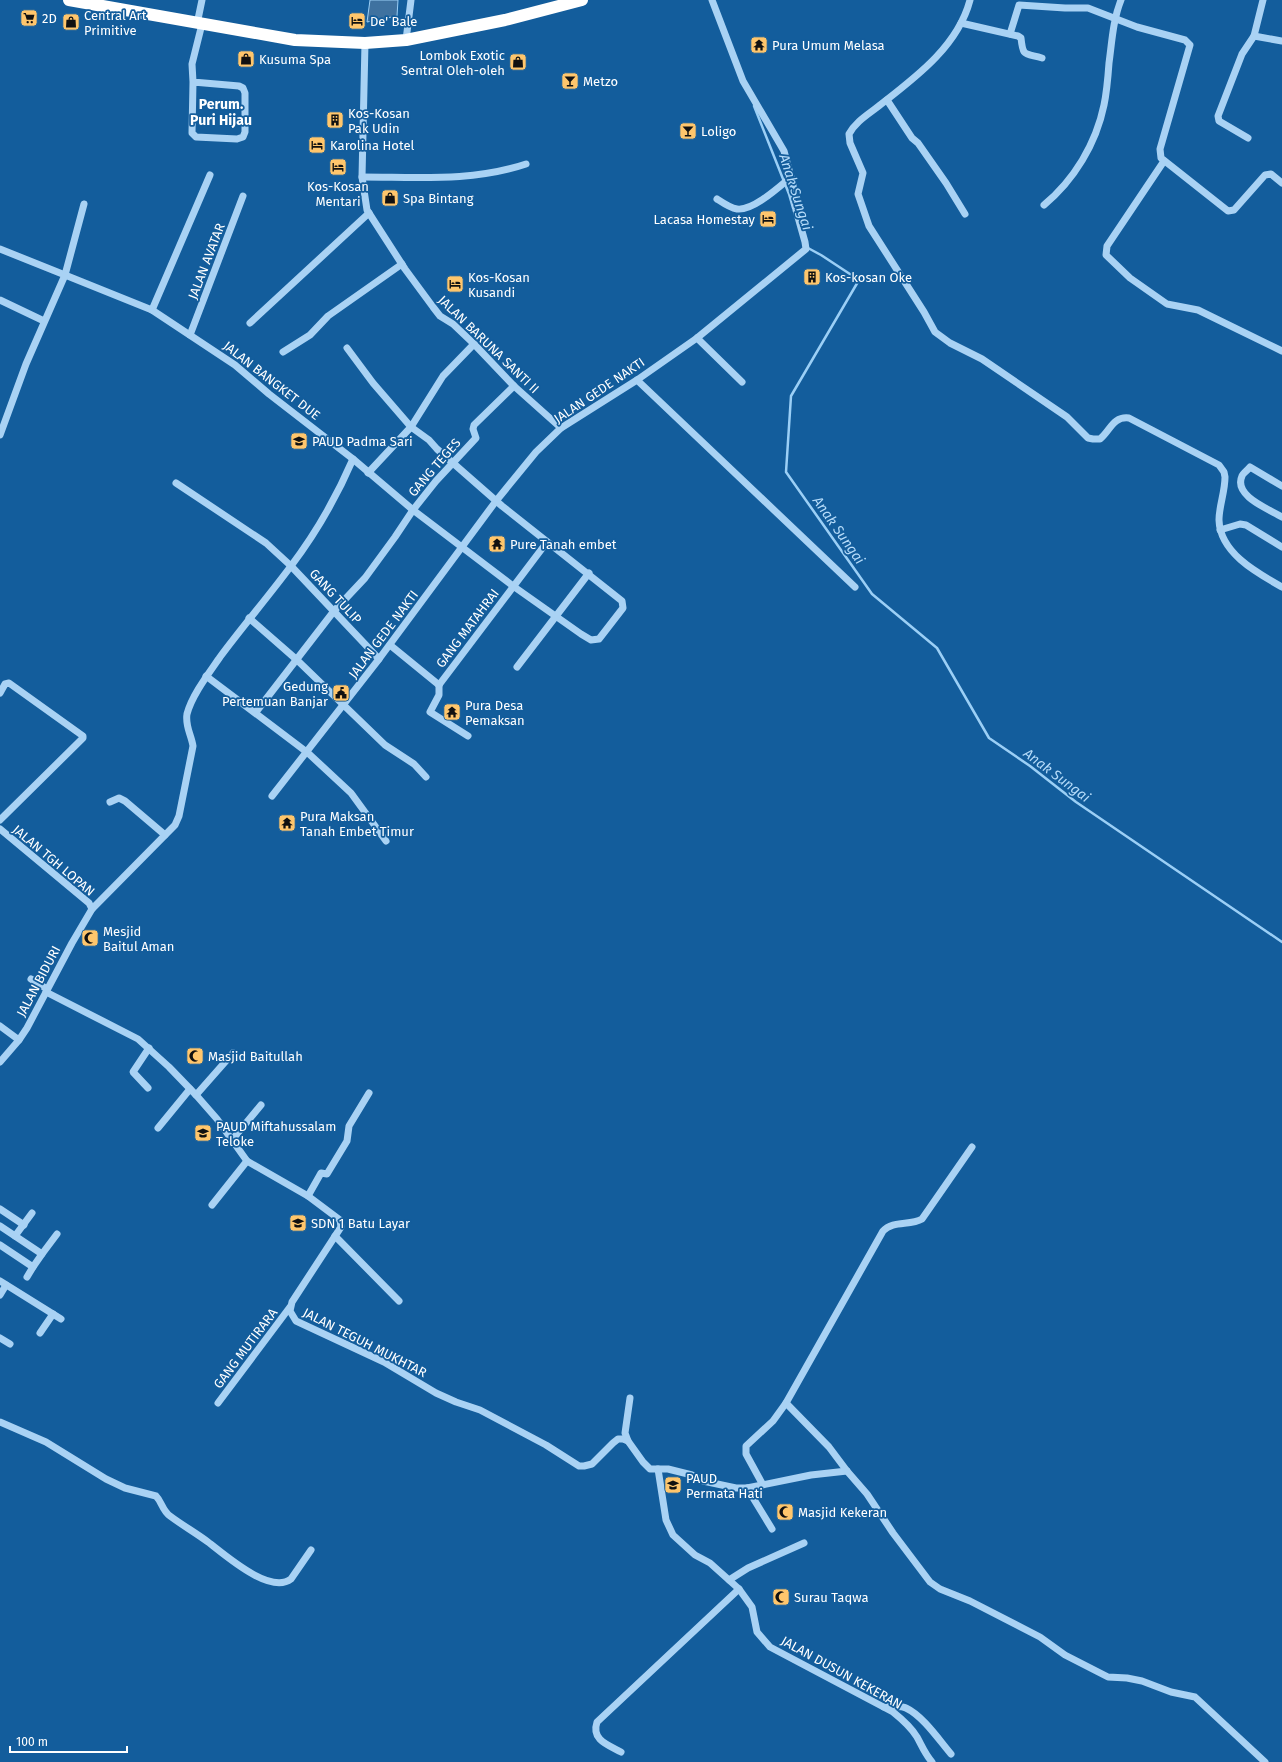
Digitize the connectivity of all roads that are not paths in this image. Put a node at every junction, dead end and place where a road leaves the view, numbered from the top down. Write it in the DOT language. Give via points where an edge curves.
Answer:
graph roads {
  1 [pos="69,0"];
  2 [pos="202,0"];
  3 [pos="411,0"];
  4 [pos="582,0"];
  5 [pos="712,0"];
  6 [pos="970,0"];
  7 [pos="1067,0"];
  8 [pos="1121,0"];
  9 [pos="1263,0"];
  10 [pos="545,5"];
  11 [pos="1065,8"];
  12 [pos="1115,17"];
  13 [pos="961,23"];
  14 [pos="199,24"];
  15 [pos="1010,34"];
  16 [pos="1254,36"];
  17 [pos="406,40"];
  18 [pos="1282,41"];
  19 [pos="365,43"];
  20 [pos="1042,58"];
  21 [pos="193,82"];
  22 [pos="887,100"];
  23 [pos="1248,138"];
  24 [pos="1164,161"];
  25 [pos="526,164"];
  26 [pos="210,174"];
  27 [pos="362,176"];
  28 [pos="786,180"];
  29 [pos="1282,183"];
  30 [pos="243,196"];
  31 [pos="717,199"];
  32 [pos="84,204"];
  33 [pos="1044,205"];
  34 [pos="369,214"];
  35 [pos="965,214"];
  36 [pos="0,249"];
  37 [pos="402,264"];
  38 [pos="65,275"];
  39 [pos="0,300"];
  40 [pos="152,310"];
  41 [pos="44,321"];
  42 [pos="250,323"];
  43 [pos="190,335"];
  44 [pos="697,338"];
  45 [pos="474,344"];
  46 [pos="347,348"];
  47 [pos="1282,351"];
  48 [pos="283,352"];
  49 [pos="637,380"];
  50 [pos="742,382"];
  51 [pos="514,386"];
  52 [pos="411,427"];
  53 [pos="562,428"];
  54 [pos="0,435"];
  55 [pos="353,459"];
  56 [pos="454,462"];
  57 [pos="368,473"];
  58 [pos="176,483"];
  59 [pos="1282,486"];
  60 [pos="496,501"];
  61 [pos="413,510"];
  62 [pos="1282,516"];
  63 [pos="1220,530"];
  64 [pos="547,542"];
  65 [pos="462,547"];
  66 [pos="1282,547"];
  67 [pos="291,566"];
  68 [pos="589,573"];
  69 [pos="513,586"];
  70 [pos="855,587"];
  71 [pos="1282,588"];
  72 [pos="334,611"];
  73 [pos="556,616"];
  74 [pos="249,618"];
  75 [pos="390,645"];
  76 [pos="379,659"];
  77 [pos="297,660"];
  78 [pos="517,667"];
  79 [pos="206,676"];
  80 [pos="439,685"];
  81 [pos="0,692"];
  82 [pos="344,705"];
  83 [pos="256,712"];
  84 [pos="468,736"];
  85 [pos="308,753"];
  86 [pos="426,777"];
  87 [pos="272,796"];
  88 [pos="110,802"];
  89 [pos="0,820"];
  90 [pos="0,829"];
  91 [pos="165,835"];
  92 [pos="386,841"];
  93 [pos="92,909"];
  94 [pos="31,979"];
  95 [pos="47,990"];
  96 [pos="0,1026"];
  97 [pos="19,1040"];
  98 [pos="149,1048"];
  99 [pos="233,1053"];
  100 [pos="0,1062"];
  101 [pos="148,1088"];
  102 [pos="190,1089"];
  103 [pos="369,1093"];
  104 [pos="196,1094"];
  105 [pos="261,1105"];
  106 [pos="158,1128"];
  107 [pos="232,1140"];
  108 [pos="972,1147"];
  109 [pos="247,1161"];
  110 [pos="308,1196"];
  111 [pos="212,1205"];
  112 [pos="0,1209"];
  113 [pos="32,1213"];
  114 [pos="24,1225"];
  115 [pos="0,1226"];
  116 [pos="58,1234"];
  117 [pos="16,1236"];
  118 [pos="335,1236"];
  119 [pos="0,1245"];
  120 [pos="42,1254"];
  121 [pos="33,1267"];
  122 [pos="27,1277"];
  123 [pos="3,1283"];
  124 [pos="0,1295"];
  125 [pos="399,1301"];
  126 [pos="290,1306"];
  127 [pos="53,1314"];
  128 [pos="61,1319"];
  129 [pos="40,1333"];
  130 [pos="0,1338"];
  131 [pos="10,1344"];
  132 [pos="630,1398"];
  133 [pos="218,1403"];
  134 [pos="786,1403"];
  135 [pos="0,1422"];
  136 [pos="628,1441"];
  137 [pos="655,1469"];
  138 [pos="847,1472"];
  139 [pos="763,1485"];
  140 [pos="747,1488"];
  141 [pos="772,1529"];
  142 [pos="804,1543"];
  143 [pos="311,1550"];
  144 [pos="729,1580"];
  145 [pos="739,1588"];
  146 [pos="884,1707"];
  147 [pos="621,1752"];
  148 [pos="951,1754"];
  149 [pos="932,1762"];
  150 [pos="1265,1762"];
  1 -- 14 [label="highway"];
  2 -- 14 [label="street"];
  3 -- 17 [label="street"];
  4 -- 10 [label="highway"];
  5 -- 28 [label="street, JALAN GEDE NAKTI" via="743,81 784,151"];
  6 -- 13 [label="street"];
  7 -- 11 [label="street"];
  8 -- 12 [label="street"];
  9 -- 16 [label="street"];
  10 -- 17 [label="highway" via="505,20"];
  11 -- 12 [label="street" via="1088,8"];
  11 -- 15 [label="street" via="1019,5"];
  12 -- 24 [label="street" via="1137,27 1189,43 1160,149 1160,156"];
  12 -- 33 [label="street" via="1104,105 1092,140 1069,181"];
  13 -- 15 [label="street"];
  13 -- 22 [label="street" via="925,70"];
  14 -- 19 [label="highway" via="295,40"];
  14 -- 21 [label="street" via="192,64"];
  15 -- 20 [label="street" via="1021,38 1021,49 1024,53"];
  16 -- 18 [label="street"];
  16 -- 23 [label="street" via="1242,54 1218,116 1219,121"];
  17 -- 19 [label="highway"];
  19 -- 27 [label="street, JALAN BARUNA SANTI II"];
  21 -- 21 [label="street" via="191,131 194,136 237,139 243,137 243,88"];
  22 -- 35 [label="street"];
  22 -- 63 [label="street" via="858,122 848,137 863,173 859,196 869,226 935,332 950,343 982,359 1067,417 1088,438 1100,439 1115,422 1121,418 1129,418 1219,464 1225,478 1219,519"];
  24 -- 29 [label="street" via="1228,211 1234,210 1265,174 1271,174"];
  24 -- 47 [label="street" via="1107,246 1106,255 1130,278 1167,304 1198,310"];
  25 -- 27 [label="street" via="469,177"];
  26 -- 40 [label="street"];
  27 -- 34 [label="street, JALAN BARUNA SANTI II" via="363,193"];
  28 -- 31 [label="street" via="745,208 732,208"];
  28 -- 44 [label="street, JALAN GEDE NAKTI" via="806,248"];
  30 -- 43 [label="street, JALAN AVATAR"];
  32 -- 38 [label="street"];
  34 -- 37 [label="street, JALAN BARUNA SANTI II"];
  34 -- 42 [label="street"];
  36 -- 38 [label="street"];
  37 -- 45 [label="street, JALAN BARUNA SANTI II" via="440,316 453,324"];
  37 -- 48 [label="street" via="328,316 310,335"];
  38 -- 40 [label="street, JALAN BANGKET DUE"];
  38 -- 41 [label="street"];
  39 -- 41 [label="street"];
  40 -- 43 [label="street, JALAN BANGKET DUE"];
  41 -- 54 [label="street"];
  43 -- 55 [label="street, JALAN BANGKET DUE" via="235,365"];
  44 -- 49 [label="street, JALAN GEDE NAKTI"];
  44 -- 50 [label="street"];
  45 -- 51 [label="street, JALAN BARUNA SANTI II"];
  45 -- 52 [label="street" via="443,376"];
  46 -- 52 [label="street"];
  49 -- 53 [label="street, JALAN GEDE NAKTI"];
  49 -- 70 [label="street"];
  51 -- 53 [label="street, JALAN BARUNA SANTI II"];
  51 -- 56 [label="street, GANG TEGES" via="474,425 476,437"];
  52 -- 56 [label="street"];
  52 -- 57 [label="street"];
  53 -- 60 [label="street, JALAN GEDE NAKTI" via="536,452"];
  55 -- 57 [label="street, JALAN BANGKET DUE"];
  55 -- 67 [label="street, JALAN BIDURI" via="326,515"];
  56 -- 60 [label="street"];
  56 -- 61 [label="street, GANG TEGES"];
  57 -- 61 [label="street, JALAN BANGKET DUE"];
  58 -- 67 [label="street, GANG TULIP" via="266,543"];
  59 -- 62 [label="street" via="1250,467 1242,476 1240,487 1244,495"];
  60 -- 64 [label="street"];
  60 -- 65 [label="street, JALAN GEDE NAKTI"];
  61 -- 65 [label="street, JALAN BANGKET DUE"];
  61 -- 72 [label="street, GANG TEGES" via="365,578"];
  63 -- 66 [label="street" via="1240,524 1246,525"];
  63 -- 71 [label="street" via="1224,541 1235,555"];
  64 -- 68 [label="street"];
  64 -- 69 [label="street, GANG MATAHRAI"];
  65 -- 69 [label="street, JALAN BANGKET DUE"];
  65 -- 75 [label="street, JALAN GEDE NAKTI"];
  67 -- 72 [label="street, GANG TULIP"];
  67 -- 74 [label="street, JALAN BIDURI"];
  68 -- 73 [label="street"];
  68 -- 73 [label="street, JALAN BANGKET DUE" via="622,601 622,610 599,639 591,640"];
  69 -- 73 [label="street, JALAN BANGKET DUE"];
  69 -- 80 [label="street, GANG MATAHRAI"];
  72 -- 76 [label="street, GANG TULIP"];
  72 -- 77 [label="street, GANG TEGES"];
  73 -- 78 [label="street"];
  74 -- 77 [label="street"];
  74 -- 79 [label="street, JALAN BIDURI"];
  75 -- 76 [label="street, JALAN GEDE NAKTI"];
  75 -- 80 [label="street"];
  76 -- 82 [label="street, JALAN GEDE NAKTI"];
  77 -- 82 [label="street"];
  77 -- 83 [label="street, GANG TEGES"];
  79 -- 83 [label="street"];
  79 -- 91 [label="street, JALAN BIDURI" via="187,715 186,727 193,746 179,816 175,825"];
  80 -- 84 [label="street" via="439,695 430,712"];
  81 -- 89 [label="street" via="5,684 9,683 83,738"];
  82 -- 85 [label="street, JALAN GEDE NAKTI"];
  82 -- 86 [label="street" via="385,745 414,764"];
  83 -- 85 [label="street"];
  85 -- 87 [label="street, JALAN GEDE NAKTI"];
  85 -- 92 [label="street" via="351,793"];
  88 -- 91 [label="street" via="119,798 125,801"];
  90 -- 93 [label="street, JALAN TGH LOPAN" via="89,903"];
  91 -- 93 [label="street, JALAN BIDURI"];
  93 -- 95 [label="street, JALAN BIDURI"];
  94 -- 95 [label="street, JALAN TEGUH MUKHTAR"];
  95 -- 97 [label="street, JALAN BIDURI"];
  95 -- 98 [label="street, JALAN TEGUH MUKHTAR" via="132,1035"];
  96 -- 97 [label="street"];
  97 -- 100 [label="street, JALAN BIDURI"];
  98 -- 101 [label="street" via="133,1072"];
  98 -- 102 [label="street, JALAN TEGUH MUKHTAR"];
  99 -- 104 [label="street"];
  102 -- 104 [label="street, JALAN TEGUH MUKHTAR"];
  102 -- 106 [label="street"];
  103 -- 110 [label="street" via="349,1126 347,1141 327,1174 321,1174"];
  104 -- 107 [label="street, JALAN TEGUH MUKHTAR"];
  105 -- 107 [label="street"];
  107 -- 109 [label="street, JALAN TEGUH MUKHTAR"];
  108 -- 134 [label="street" via="922,1219 894,1224 883,1231"];
  109 -- 110 [label="street, JALAN TEGUH MUKHTAR"];
  109 -- 111 [label="street"];
  110 -- 118 [label="street, JALAN TEGUH MUKHTAR" via="340,1220 341,1227"];
  112 -- 114 [label="street"];
  113 -- 114 [label="street"];
  114 -- 117 [label="street"];
  115 -- 117 [label="street"];
  116 -- 120 [label="street"];
  117 -- 120 [label="street"];
  118 -- 125 [label="street"];
  118 -- 126 [label="street, JALAN TEGUH MUKHTAR"];
  119 -- 121 [label="street"];
  120 -- 121 [label="street"];
  121 -- 122 [label="street"];
  123 -- 124 [label="street"];
  123 -- 127 [label="street"];
  126 -- 133 [label="street, GANG MUTIRARA"];
  126 -- 136 [label="street, JALAN TEGUH MUKHTAR" via="291,1315 296,1321 384,1362 436,1393 486,1413 579,1466 592,1464 618,1439"];
  127 -- 128 [label="street"];
  127 -- 129 [label="street"];
  130 -- 131 [label="street"];
  132 -- 136 [label="street" via="625,1433"];
  134 -- 138 [label="street" via="829,1447"];
  134 -- 139 [label="street" via="745,1449"];
  135 -- 143 [label="street" via="46,1442 106,1480 156,1496 160,1499 165,1513 239,1565 264,1579 282,1583 292,1579"];
  136 -- 137 [label="street" via="643,1462"];
  137 -- 140 [label="street" via="668,1469 692,1475 712,1484"];
  137 -- 144 [label="street, JALAN DUSUN KEKERAN" via="666,1520 673,1535 694,1555"];
  138 -- 139 [label="street" via="811,1475"];
  138 -- 150 [label="street" via="867,1494 893,1533 935,1586 1040,1637 1108,1677 1142,1681 1171,1692 1195,1697"];
  139 -- 140 [label="street"];
  140 -- 141 [label="street"];
  142 -- 144 [label="street" via="748,1568"];
  144 -- 145 [label="street, JALAN DUSUN KEKERAN"];
  145 -- 146 [label="street, JALAN DUSUN KEKERAN" via="752,1607 757,1632 770,1647"];
  145 -- 147 [label="street" via="597,1722 597,1737"];
  146 -- 148 [label="street" via="901,1707 912,1712"];
  146 -- 149 [label="street, JALAN DUSUN KEKERAN" via="905,1721"];
}
